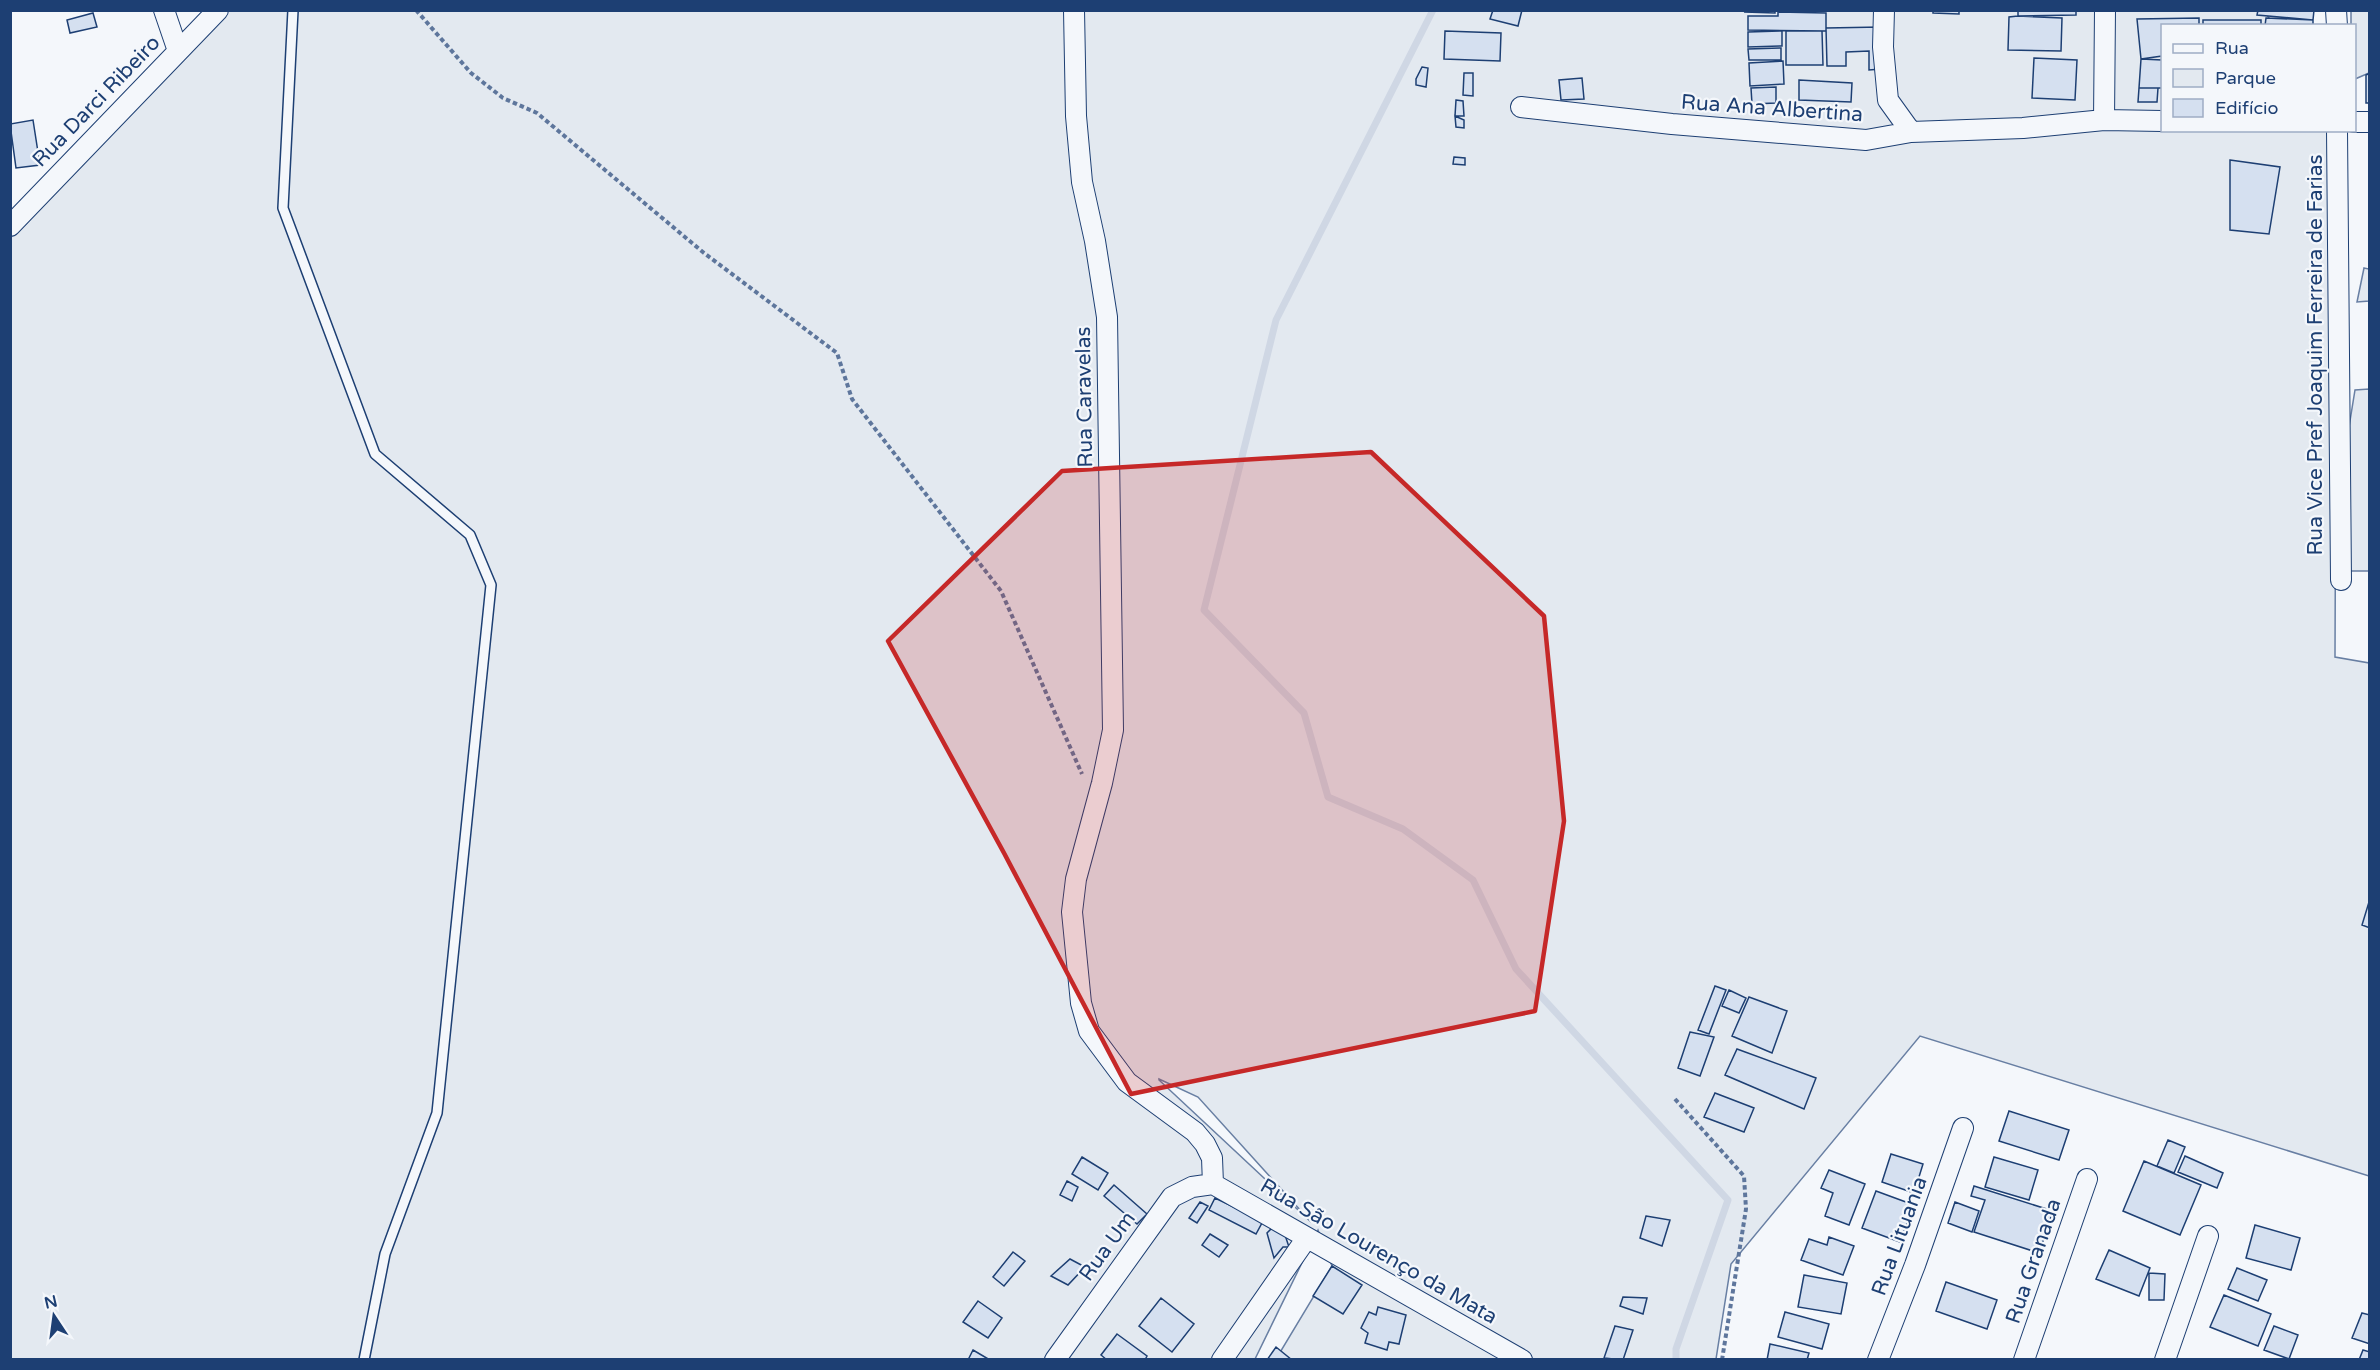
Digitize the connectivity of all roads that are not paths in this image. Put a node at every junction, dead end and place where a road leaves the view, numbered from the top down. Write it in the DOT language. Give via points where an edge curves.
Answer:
graph roads {
  1 [pos="164,10"];
  2 [pos="218,10"];
  3 [pos="293,10"];
  4 [pos="1074,10"];
  5 [pos="1884,10"];
  6 [pos="2105,10"];
  7 [pos="178,51"];
  8 [pos="1521,107"];
  9 [pos="2104,120"];
  10 [pos="2161,121"];
  11 [pos="1911,132"];
  12 [pos="2337,132"];
  13 [pos="10,226"];
  14 [pos="2341,580"];
  15 [pos="1963,1128"];
  16 [pos="2087,1179"];
  17 [pos="1213,1184"];
  18 [pos="2208,1236"];
  19 [pos="1306,1239"];
  20 [pos="364,1359"];
  21 [pos="1055,1359"];
  22 [pos="1222,1359"];
  23 [pos="1522,1359"];
  24 [pos="1878,1359"];
  25 [pos="2024,1359"];
  26 [pos="2165,1359"];
  1 -- 7 [label="street"];
  2 -- 7 [label="street, Rua Darci Ribeiro"];
  3 -- 20 [label="lane" via="283,208 375,454 470,536 492,585 436,1113 384,1254"];
  4 -- 17 [label="street, Rua Caravelas" via="1075,106 1081,171 1107,316 1113,730 1076,879 1072,912 1081,1003 1089,1031 1127,1082 1196,1132 1212,1158"];
  5 -- 11 [label="street" via="1888,100"];
  6 -- 9 [label="street"];
  7 -- 13 [label="street, Rua Darci Ribeiro"];
  8 -- 11 [label="street, Rua Ana Albertina" via="1837,139 1866,140"];
  9 -- 10 [label="street, Rua Ana Albertina"];
  9 -- 11 [label="street, Rua Ana Albertina"];
  12 -- 14 [label="street, Rua Vice Pref Joaquim Ferreira de Farias"];
  15 -- 24 [label="street, Rua Lituania"];
  16 -- 25 [label="street, Rua Granada"];
  17 -- 19 [label="street, Rua São Lourenço da Mata"];
  17 -- 21 [label="street, Rua Um" via="1187,1188 1172,1197"];
  18 -- 26 [label="street"];
  19 -- 22 [label="street"];
  19 -- 23 [label="street, Rua São Lourenço da Mata"];
}
